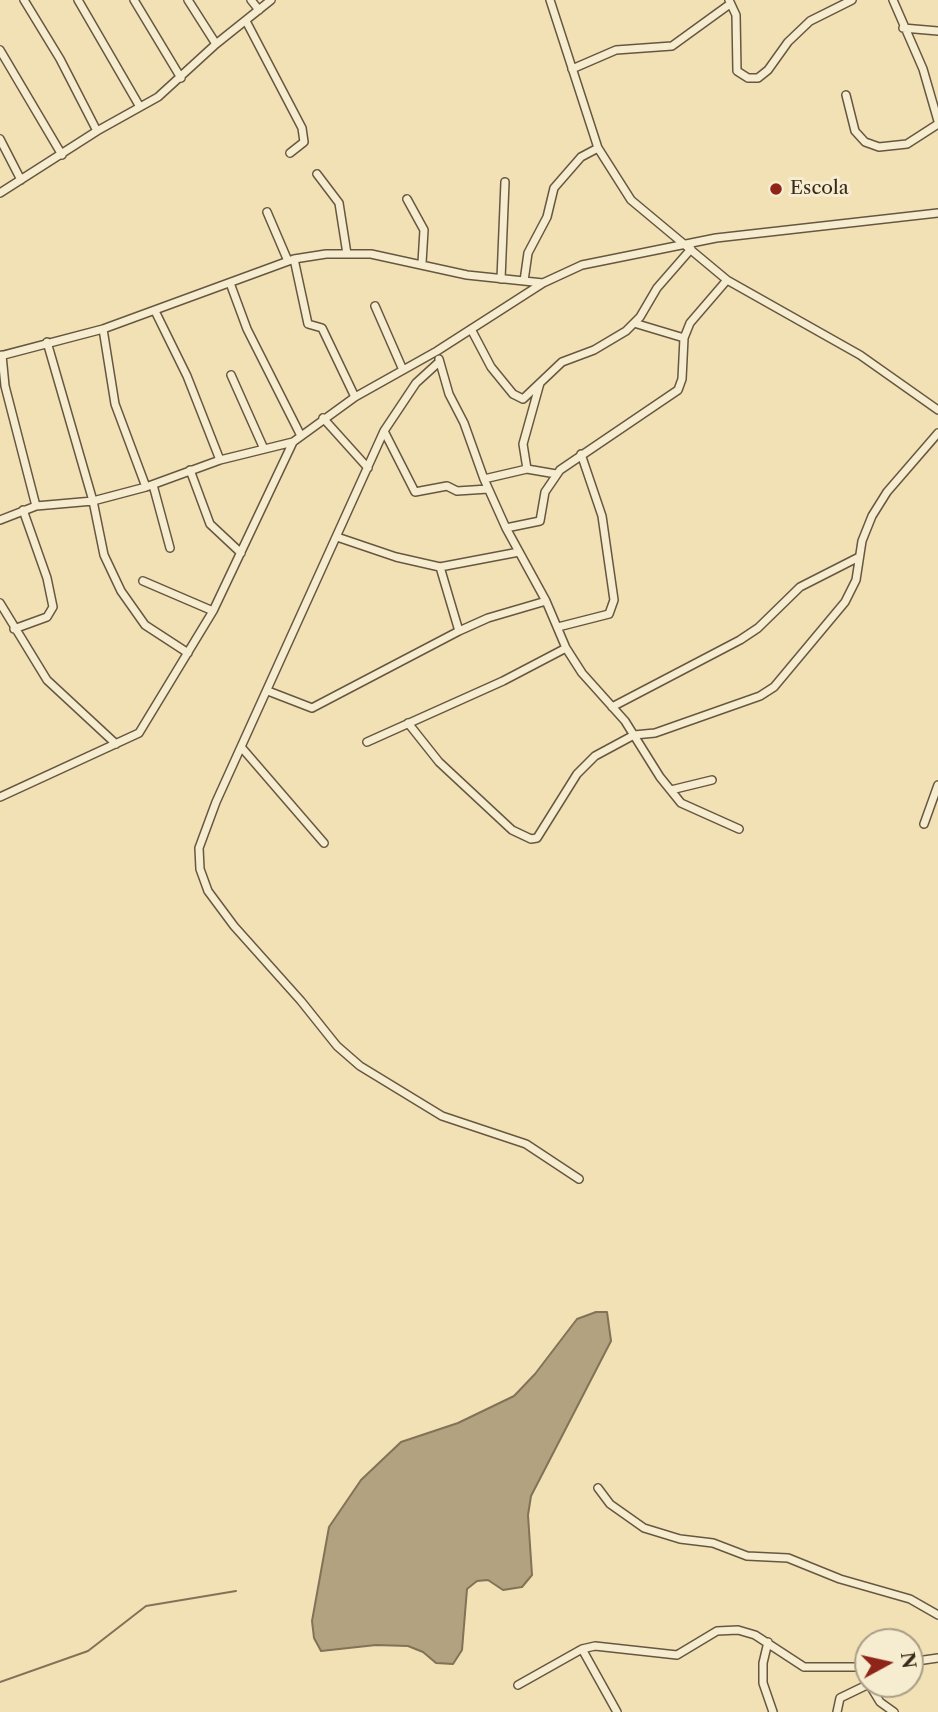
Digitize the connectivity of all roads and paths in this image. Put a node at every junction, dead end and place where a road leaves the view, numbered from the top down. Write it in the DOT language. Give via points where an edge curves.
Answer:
graph roads {
  1 [pos="24,0"];
  2 [pos="78,0"];
  3 [pos="134,0"];
  4 [pos="188,0"];
  5 [pos="251,0"];
  6 [pos="271,0"];
  7 [pos="550,0"];
  8 [pos="852,0"];
  9 [pos="893,0"];
  10 [pos="729,2"];
  11 [pos="259,10"];
  12 [pos="246,21"];
  13 [pos="903,27"];
  14 [pos="938,32"];
  15 [pos="216,44"];
  16 [pos="0,50"];
  17 [pos="572,69"];
  18 [pos="181,78"];
  19 [pos="846,95"];
  20 [pos="140,107"];
  21 [pos="938,122"];
  22 [pos="97,131"];
  23 [pos="0,139"];
  24 [pos="598,148"];
  25 [pos="290,153"];
  26 [pos="62,155"];
  27 [pos="317,174"];
  28 [pos="21,180"];
  29 [pos="505,182"];
  30 [pos="0,193"];
  31 [pos="407,199"];
  32 [pos="267,212"];
  33 [pos="938,213"];
  34 [pos="684,244"];
  35 [pos="691,249"];
  36 [pos="347,254"];
  37 [pos="291,260"];
  38 [pos="422,263"];
  39 [pos="501,279"];
  40 [pos="727,279"];
  41 [pos="524,281"];
  42 [pos="230,283"];
  43 [pos="543,283"];
  44 [pos="375,306"];
  45 [pos="155,311"];
  46 [pos="634,323"];
  47 [pos="471,329"];
  48 [pos="103,330"];
  49 [pos="684,338"];
  50 [pos="47,342"];
  51 [pos="437,351"];
  52 [pos="1,355"];
  53 [pos="439,362"];
  54 [pos="403,370"];
  55 [pos="231,375"];
  56 [pos="540,383"];
  57 [pos="355,397"];
  58 [pos="938,410"];
  59 [pos="323,418"];
  60 [pos="384,431"];
  61 [pos="938,433"];
  62 [pos="300,434"];
  63 [pos="293,442"];
  64 [pos="264,449"];
  65 [pos="581,454"];
  66 [pos="220,460"];
  67 [pos="368,468"];
  68 [pos="190,470"];
  69 [pos="527,470"];
  70 [pos="556,474"];
  71 [pos="484,479"];
  72 [pos="150,486"];
  73 [pos="488,489"];
  74 [pos="93,501"];
  75 [pos="36,506"];
  76 [pos="23,510"];
  77 [pos="0,520"];
  78 [pos="506,528"];
  79 [pos="337,537"];
  80 [pos="170,548"];
  81 [pos="519,552"];
  82 [pos="241,553"];
  83 [pos="859,557"];
  84 [pos="440,567"];
  85 [pos="143,581"];
  86 [pos="546,601"];
  87 [pos="0,603"];
  88 [pos="213,611"];
  89 [pos="558,627"];
  90 [pos="14,629"];
  91 [pos="459,631"];
  92 [pos="566,648"];
  93 [pos="188,653"];
  94 [pos="268,691"];
  95 [pos="612,707"];
  96 [pos="408,723"];
  97 [pos="634,734"];
  98 [pos="367,742"];
  99 [pos="116,744"];
  100 [pos="242,748"];
  101 [pos="712,780"];
  102 [pos="938,785"];
  103 [pos="671,790"];
  104 [pos="0,797"];
  105 [pos="924,824"];
  106 [pos="739,829"];
  107 [pos="324,842"];
  108 [pos="579,1179"];
  109 [pos="598,1488"];
  110 [pos="938,1615"];
  111 [pos="768,1643"];
  112 [pos="582,1649"];
  113 [pos="854,1669"];
  114 [pos="518,1685"];
  115 [pos="617,1712"];
  116 [pos="773,1712"];
  117 [pos="837,1712"];
  118 [pos="894,1712"];
  1 -- 22 [label="street"];
  2 -- 20 [label="street"];
  3 -- 18 [label="street"];
  4 -- 15 [label="street"];
  5 -- 11 [label="street"];
  6 -- 11 [label="street"];
  7 -- 17 [label="street"];
  8 -- 10 [label="street" via="810,21 758,78 737,71 736,15"];
  9 -- 13 [label="street"];
  10 -- 17 [label="street" via="673,46 616,50"];
  11 -- 12 [label="street"];
  12 -- 15 [label="street"];
  12 -- 25 [label="street" via="302,128 304,142"];
  13 -- 14 [label="street"];
  13 -- 21 [label="street" via="923,69"];
  15 -- 18 [label="street"];
  16 -- 26 [label="street"];
  17 -- 24 [label="street"];
  18 -- 20 [label="street"];
  19 -- 21 [label="street" via="855,131 878,147 907,144"];
  20 -- 22 [label="street"];
  22 -- 26 [label="street"];
  23 -- 28 [label="street"];
  24 -- 34 [label="street" via="631,200"];
  24 -- 41 [label="street" via="581,157 554,188 547,217 528,253"];
  26 -- 28 [label="street"];
  27 -- 36 [label="street" via="339,203"];
  28 -- 30 [label="street"];
  29 -- 39 [label="street"];
  31 -- 38 [label="street" via="424,230"];
  32 -- 37 [label="street"];
  33 -- 34 [label="street"];
  34 -- 35 [label="street"];
  34 -- 43 [label="street" via="592,263"];
  35 -- 40 [label="street"];
  35 -- 46 [label="street"];
  36 -- 37 [label="street"];
  36 -- 38 [label="street"];
  37 -- 42 [label="street"];
  37 -- 57 [label="street" via="308,324 322,328"];
  38 -- 39 [label="street"];
  39 -- 41 [label="street"];
  40 -- 49 [label="street" via="690,323"];
  40 -- 58 [label="street" via="860,355"];
  41 -- 43 [label="street"];
  42 -- 45 [label="street"];
  42 -- 62 [label="street" via="247,329"];
  43 -- 47 [label="street"];
  44 -- 54 [label="street"];
  45 -- 48 [label="street"];
  45 -- 66 [label="street"];
  46 -- 49 [label="street"];
  46 -- 56 [label="street" via="594,350 562,362"];
  47 -- 51 [label="street"];
  47 -- 56 [label="street" via="491,367 518,399"];
  48 -- 50 [label="street"];
  48 -- 72 [label="street" via="115,404"];
  49 -- 65 [label="street" via="678,390"];
  50 -- 52 [label="street"];
  50 -- 74 [label="street"];
  51 -- 53 [label="street"];
  51 -- 54 [label="street"];
  52 -- 75 [label="street"];
  53 -- 60 [label="street" via="408,392"];
  53 -- 71 [label="street"];
  54 -- 57 [label="street"];
  55 -- 64 [label="street"];
  56 -- 69 [label="street" via="523,444"];
  57 -- 59 [label="street"];
  59 -- 62 [label="street"];
  59 -- 67 [label="street"];
  60 -- 67 [label="street"];
  60 -- 73 [label="street" via="415,492 447,486 457,491"];
  61 -- 83 [label="street" via="887,492 872,516"];
  62 -- 63 [label="street"];
  63 -- 64 [label="street"];
  63 -- 82 [label="street"];
  64 -- 66 [label="street"];
  65 -- 70 [label="street"];
  65 -- 89 [label="street" via="602,516 614,600 609,614"];
  66 -- 68 [label="street"];
  67 -- 79 [label="street"];
  68 -- 72 [label="street"];
  68 -- 82 [label="street" via="210,524"];
  69 -- 70 [label="street"];
  69 -- 71 [label="street"];
  70 -- 78 [label="street" via="545,492 540,521"];
  71 -- 73 [label="street"];
  72 -- 74 [label="street"];
  72 -- 80 [label="street"];
  73 -- 78 [label="street"];
  74 -- 75 [label="street"];
  74 -- 93 [label="street" via="104,555 121,591 151,631"];
  75 -- 76 [label="street"];
  76 -- 77 [label="street"];
  76 -- 90 [label="street" via="53,607 47,617"];
  78 -- 81 [label="street"];
  79 -- 84 [label="street"];
  79 -- 94 [label="street"];
  81 -- 84 [label="street"];
  81 -- 86 [label="street"];
  82 -- 88 [label="street"];
  83 -- 95 [label="street" via="800,587 740,640"];
  83 -- 97 [label="street" via="856,580 845,602 774,687 655,733"];
  84 -- 91 [label="street"];
  85 -- 88 [label="street"];
  86 -- 89 [label="street"];
  86 -- 91 [label="street"];
  87 -- 90 [label="street"];
  88 -- 93 [label="street"];
  89 -- 92 [label="street"];
  90 -- 99 [label="street" via="47,680"];
  91 -- 94 [label="street" via="312,708"];
  92 -- 95 [label="street"];
  92 -- 96 [label="street"];
  93 -- 99 [label="street" via="139,733"];
  94 -- 100 [label="street"];
  95 -- 97 [label="street"];
  96 -- 97 [label="street" via="439,762 512,830 534,839 577,774 595,756"];
  96 -- 98 [label="street"];
  97 -- 103 [label="street"];
  99 -- 104 [label="street"];
  100 -- 107 [label="street"];
  100 -- 108 [label="street" via="200,848 200,869 208,891 234,926 337,1046 360,1066 442,1116 526,1144"];
  101 -- 103 [label="street"];
  102 -- 105 [label="street"];
  103 -- 106 [label="street" via="688,807"];
  109 -- 110 [label="street" via="610,1504 644,1528 713,1543 747,1556 788,1558 910,1599"];
  111 -- 112 [label="street" via="738,1630 717,1632 677,1655 595,1646"];
  111 -- 113 [label="street" via="804,1667"];
  111 -- 116 [label="street" via="763,1683"];
  112 -- 114 [label="street"];
  112 -- 115 [label="street"];
  117 -- 118 [label="street" via="840,1698 869,1684 880,1702"];
}
